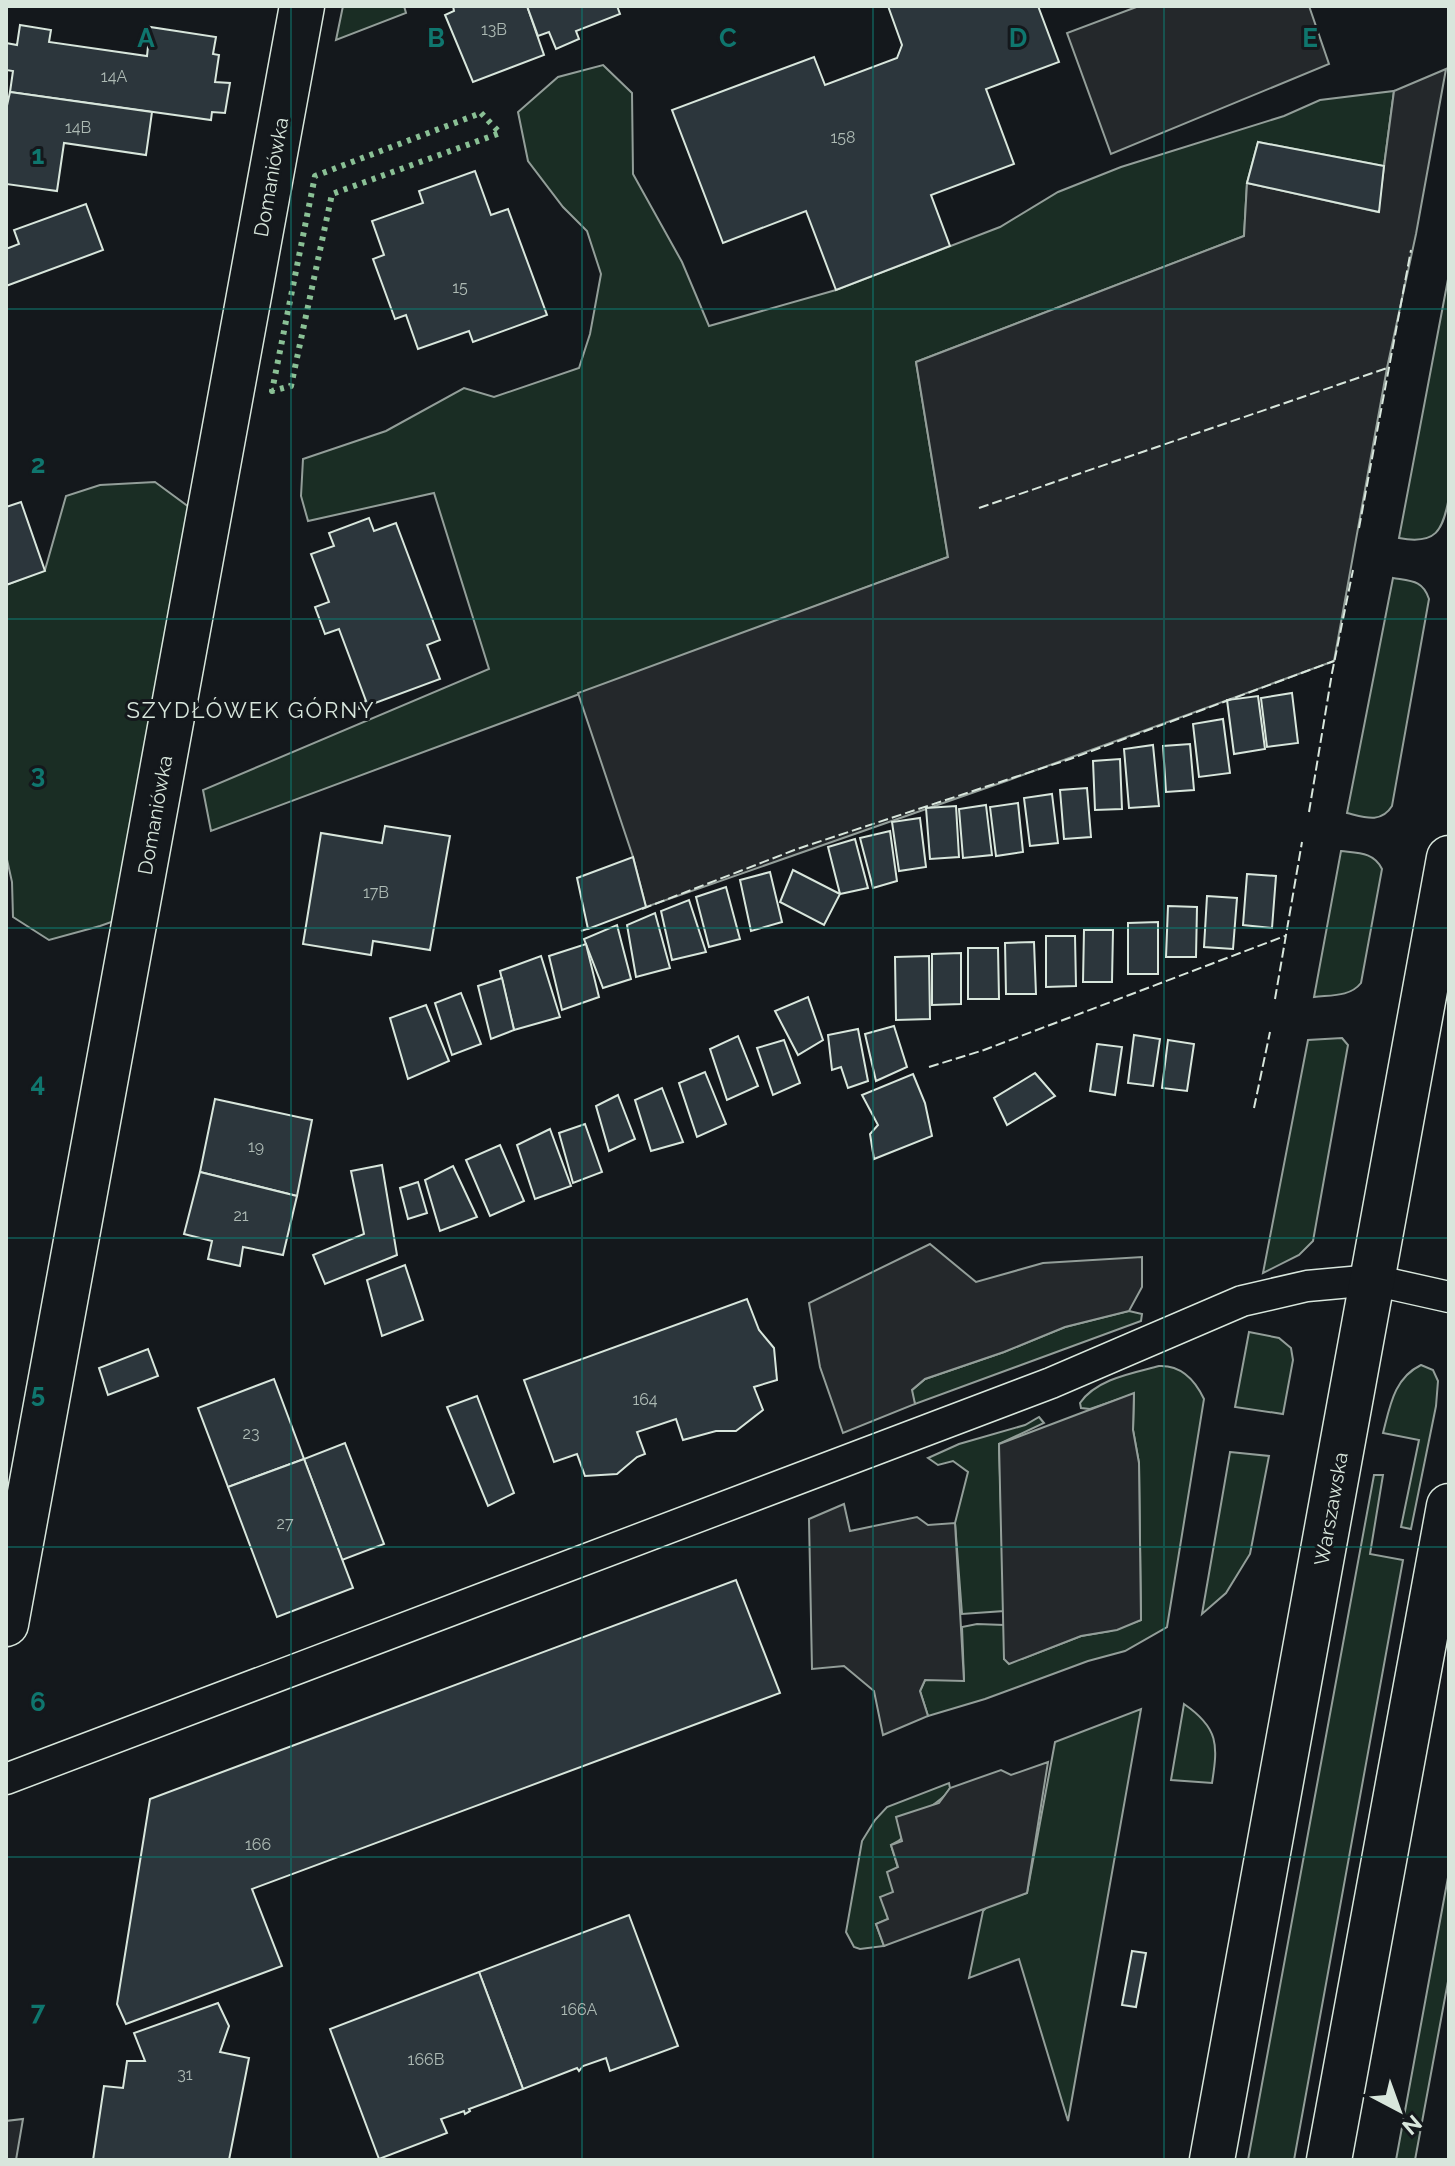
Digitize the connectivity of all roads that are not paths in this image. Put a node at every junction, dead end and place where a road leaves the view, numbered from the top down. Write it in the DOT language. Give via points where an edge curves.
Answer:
graph roads {
  1 [pos="302,6"];
  2 [pos="1449,858"];
  3 [pos="1373,1280"];
  4 [pos="1449,1297"];
  5 [pos="1449,1506"];
  6 [pos="6,1624"];
  7 [pos="6,1779"];
  8 [pos="1212,2160"];
  9 [pos="1329,2160"];
  1 -- 6 [label="main road, Domaniówka"];
  2 -- 3 [label="main road, Warszawska"];
  3 -- 4 [label="lane"];
  3 -- 7 [label="lane" via="1307,1286 1242,1301 1051,1383"];
  3 -- 8 [label="main road, Warszawska"];
  5 -- 9 [label="main road"];
}
